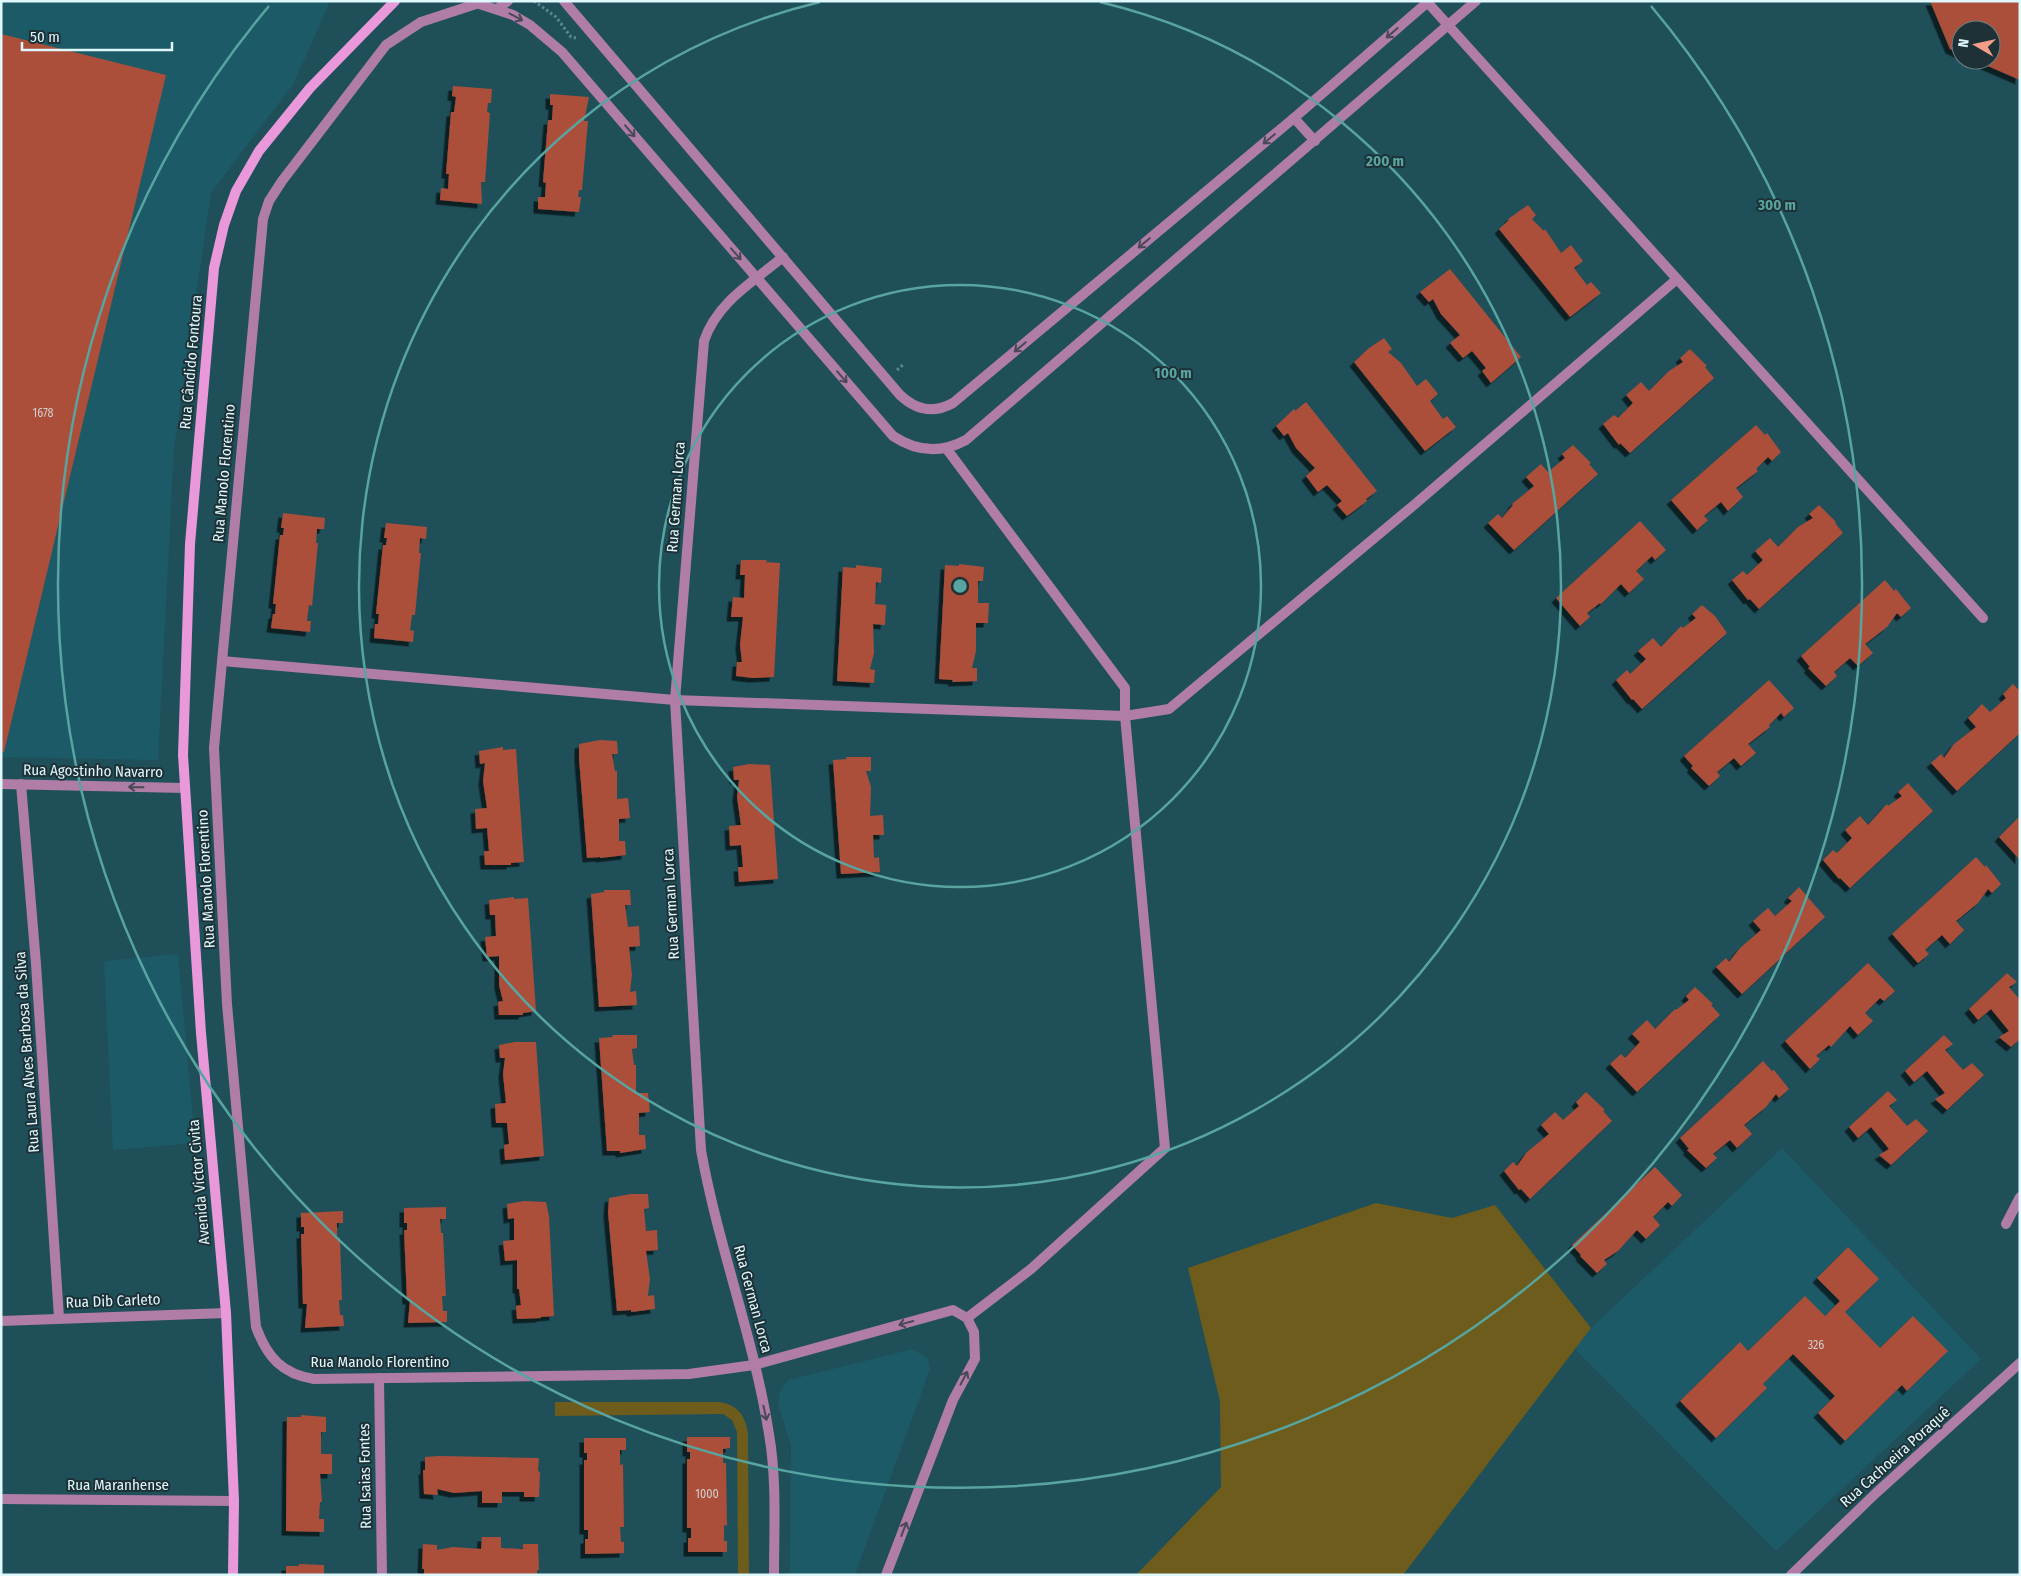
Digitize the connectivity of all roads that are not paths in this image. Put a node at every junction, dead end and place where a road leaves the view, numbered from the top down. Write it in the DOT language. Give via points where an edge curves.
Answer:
graph roads {
  1 [pos="396,1"];
  2 [pos="508,1"];
  3 [pos="564,1"];
  4 [pos="1476,1"];
  5 [pos="1428,2"];
  6 [pos="473,3"];
  7 [pos="497,9"];
  8 [pos="1448,25"];
  9 [pos="1294,118"];
  10 [pos="1315,141"];
  11 [pos="783,257"];
  12 [pos="757,278"];
  13 [pos="1677,279"];
  14 [pos="946,448"];
  15 [pos="1983,618"];
  16 [pos="222,661"];
  17 [pos="675,700"];
  18 [pos="1126,716"];
  19 [pos="1,784"];
  20 [pos="21,784"];
  21 [pos="184,788"];
  22 [pos="2020,1197"];
  23 [pos="2006,1224"];
  24 [pos="226,1313"];
  25 [pos="59,1318"];
  26 [pos="967,1318"];
  27 [pos="1,1321"];
  28 [pos="2020,1363"];
  29 [pos="754,1365"];
  30 [pos="379,1378"];
  31 [pos="1,1500"];
  32 [pos="234,1501"];
  33 [pos="234,1575"];
  34 [pos="382,1575"];
  35 [pos="774,1575"];
  36 [pos="886,1575"];
  37 [pos="1791,1575"];
  1 -- 21 [label="main road, Rua Cândido Fontoura" via="310,88 260,151 236,191 224,225 214,268 190,544"];
  2 -- 7 [label="street"];
  3 -- 11 [label="street"];
  4 -- 8 [label="street"];
  5 -- 8 [label="street"];
  5 -- 9 [label="street, one-way"];
  6 -- 7 [label="street"];
  6 -- 16 [label="street, Rua Manolo Florentino" via="421,22 386,45 269,201 263,219"];
  7 -- 12 [label="street, one-way" via="530,25 562,52"];
  8 -- 10 [label="street"];
  8 -- 13 [label="street"];
  9 -- 10 [label="street"];
  9 -- 11 [label="street, one-way" via="945,407 929,410 908,402"];
  10 -- 14 [label="street" via="966,440"];
  11 -- 12 [label="street, Rua German Lorca"];
  12 -- 14 [label="street, one-way" via="893,436 913,447"];
  12 -- 17 [label="street, Rua German Lorca" via="720,310 708,330 702,351"];
  13 -- 15 [label="street"];
  13 -- 18 [label="street" via="1414,505 1169,709"];
  14 -- 18 [label="street" via="1125,688"];
  16 -- 17 [label="street"];
  16 -- 30 [label="street, Rua Manolo Florentino" via="214,748 228,1004 256,1327 266,1350 296,1376 314,1379"];
  17 -- 18 [label="street"];
  17 -- 29 [label="street, Rua German Lorca" via="701,1150"];
  18 -- 26 [label="street" via="1165,1148 1031,1269"];
  19 -- 20 [label="street, Rua Agostinho Navarro"];
  21 -- 20 [label="street, Rua Agostinho Navarro, one-way"];
  20 -- 25 [label="street, Rua Laura Alves Barbosa da Silva"];
  21 -- 24 [label="main road, Avenida Victor Civita" via="201,1033"];
  22 -- 23 [label="street"];
  24 -- 25 [label="street, Rua Dib Carleto"];
  24 -- 32 [label="main road, Avenida Victor Civita"];
  25 -- 27 [label="street, Rua Dib Carleto"];
  26 -- 29 [label="street, Rua Manolo Florentino, one-way" via="952,1310"];
  36 -- 26 [label="street, one-way" via="953,1400 974,1358 974,1332"];
  28 -- 37 [label="street, Rua Cachoeira Poraquê"];
  29 -- 30 [label="street, Rua Manolo Florentino" via="689,1374"];
  29 -- 35 [label="street, Rua German Lorca, one-way" via="772,1456"];
  30 -- 34 [label="street, Rua Isaias Fontes"];
  31 -- 32 [label="street, Rua Maranhense"];
  32 -- 33 [label="main road, Avenida Victor Civita"];
}
